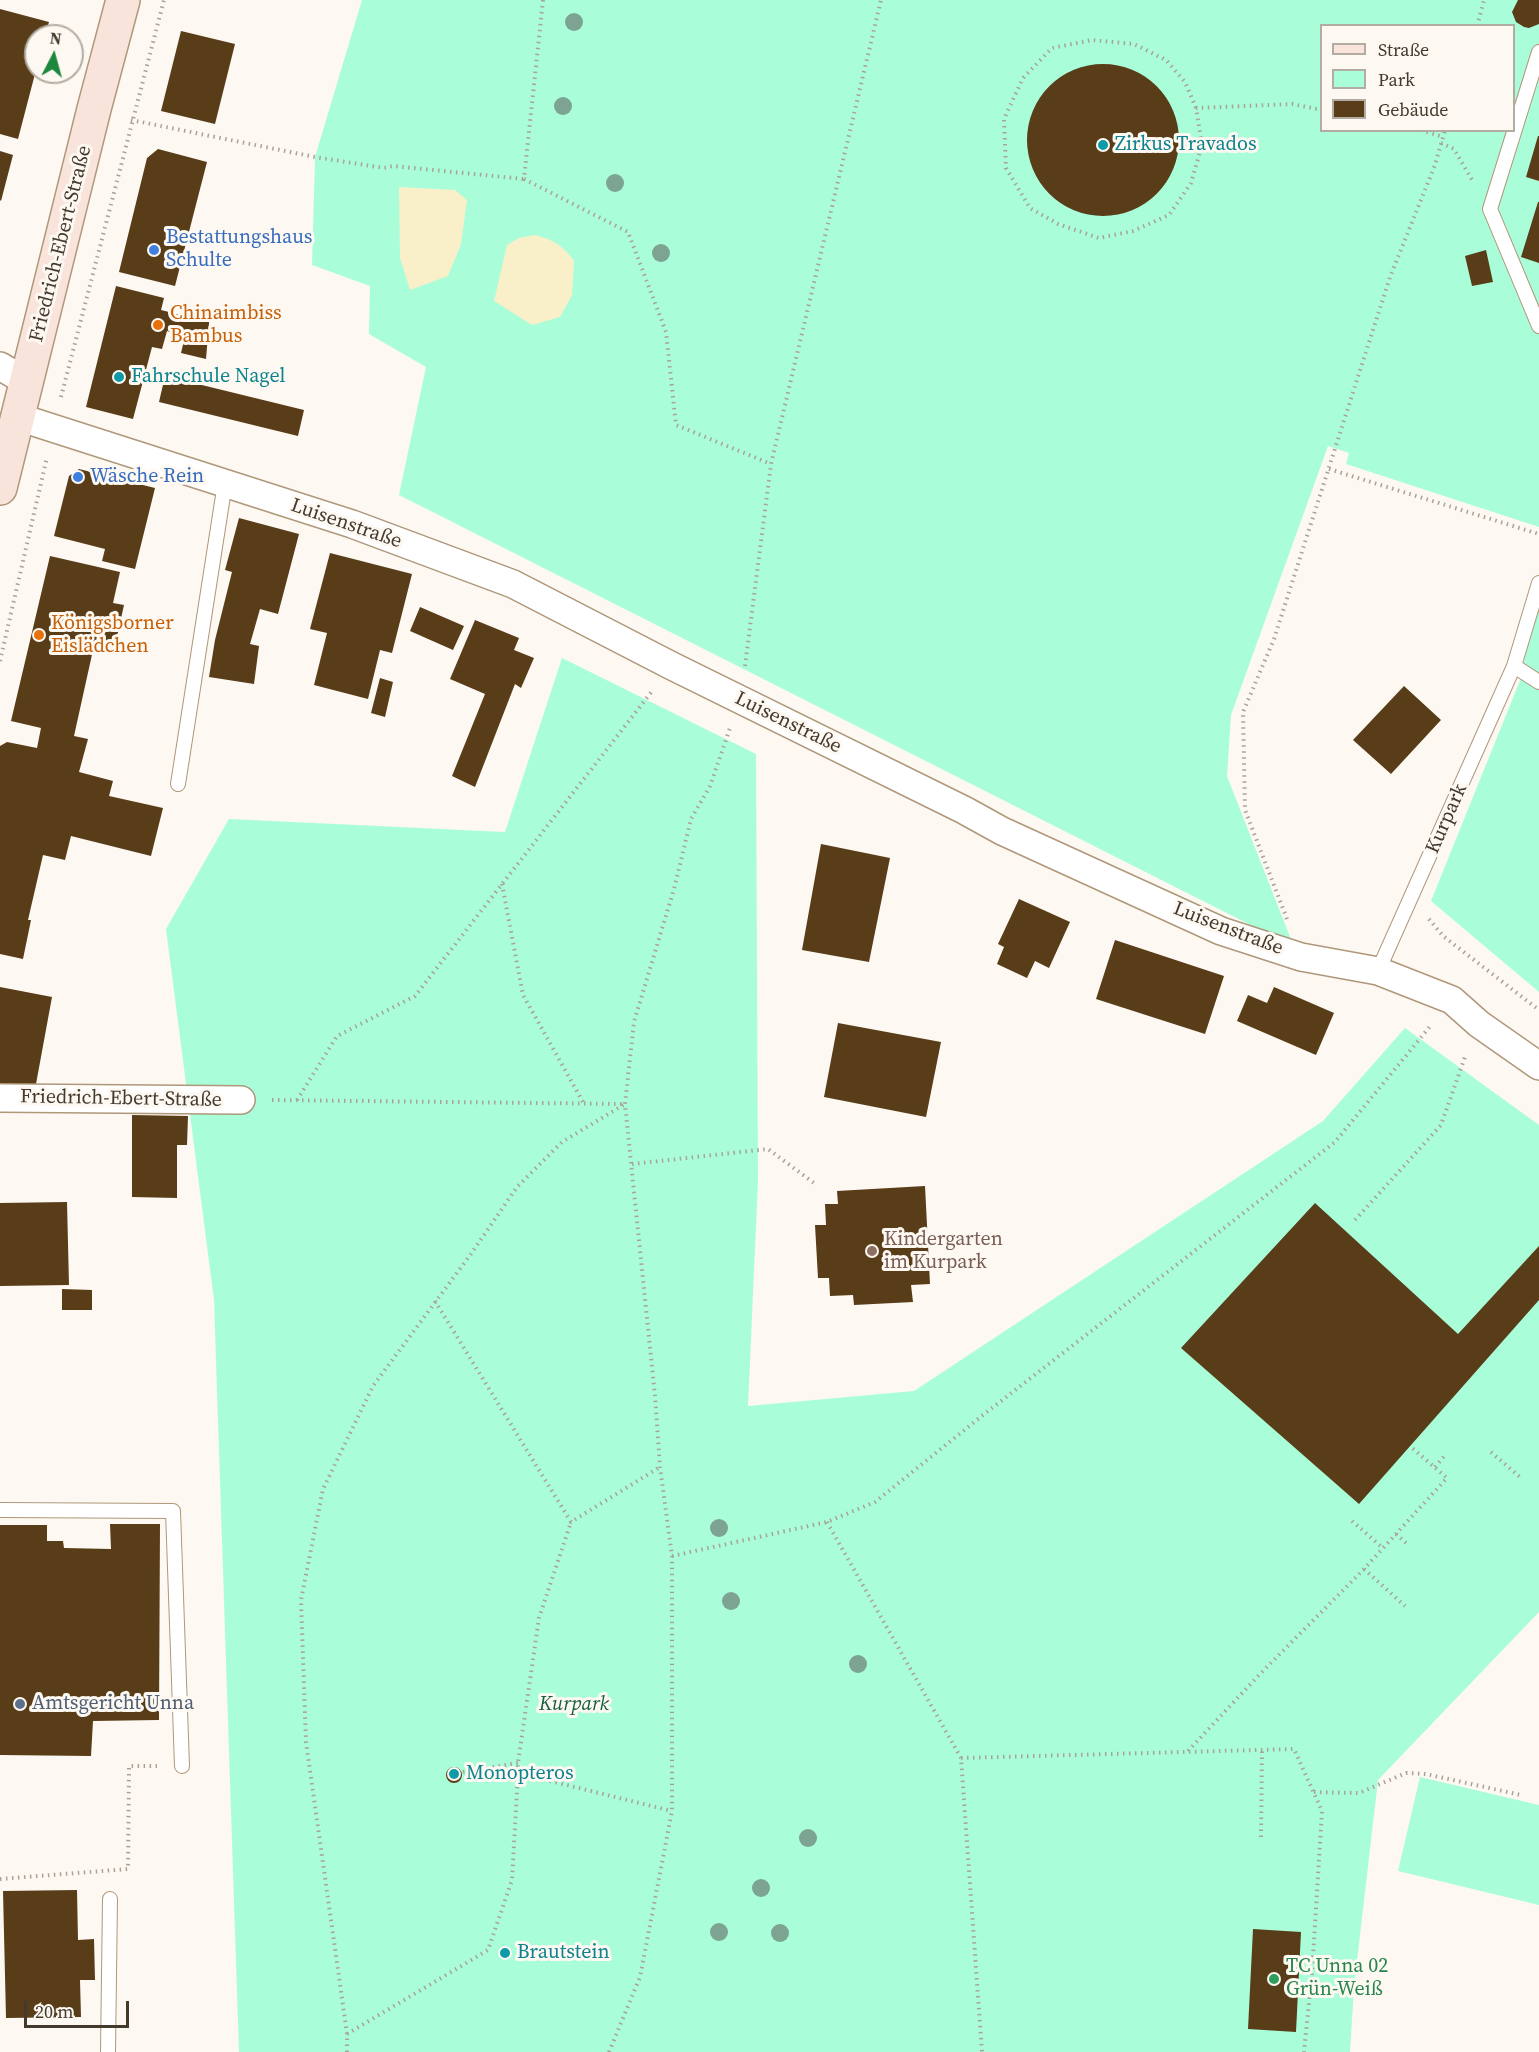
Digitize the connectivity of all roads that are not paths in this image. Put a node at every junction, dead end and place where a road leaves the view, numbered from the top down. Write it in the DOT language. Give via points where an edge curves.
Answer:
graph roads {
  1 [pos="123,0"];
  2 [pos="1539,52"];
  3 [pos="1515,129"];
  4 [pos="1514,132"];
  5 [pos="1539,326"];
  6 [pos="13,374"];
  7 [pos="18,417"];
  8 [pos="225,483"];
  9 [pos="0,488"];
  10 [pos="1539,583"];
  11 [pos="1514,666"];
  12 [pos="1539,682"];
  13 [pos="178,784"];
  14 [pos="1378,970"];
  15 [pos="1539,1066"];
  16 [pos="0,1098"];
  17 [pos="241,1100"];
  18 [pos="0,1510"];
  19 [pos="182,1766"];
  20 [pos="110,1899"];
  21 [pos="108,2052"];
  1 -- 6 [label="main road, Friedrich-Ebert-Straße"];
  2 -- 3 [label="lane"];
  4 -- 5 [label="lane" via="1490,209"];
  6 -- 7 [label="main road, Friedrich-Ebert-Straße"];
  7 -- 8 [label="street, Luisenstraße"];
  7 -- 9 [label="main road, Friedrich-Ebert-Straße"];
  8 -- 13 [label="lane"];
  8 -- 14 [label="street, Luisenstraße" via="352,524 513,584 1002,831 1221,931 1302,957"];
  10 -- 11 [label="lane, Kurpark"];
  11 -- 12 [label="lane"];
  11 -- 14 [label="lane, Kurpark"];
  14 -- 15 [label="street, Luisenstraße" via="1452,1000"];
  16 -- 17 [label="street, Friedrich-Ebert-Straße"];
  18 -- 19 [label="lane" via="173,1511"];
  20 -- 21 [label="lane"];
}
